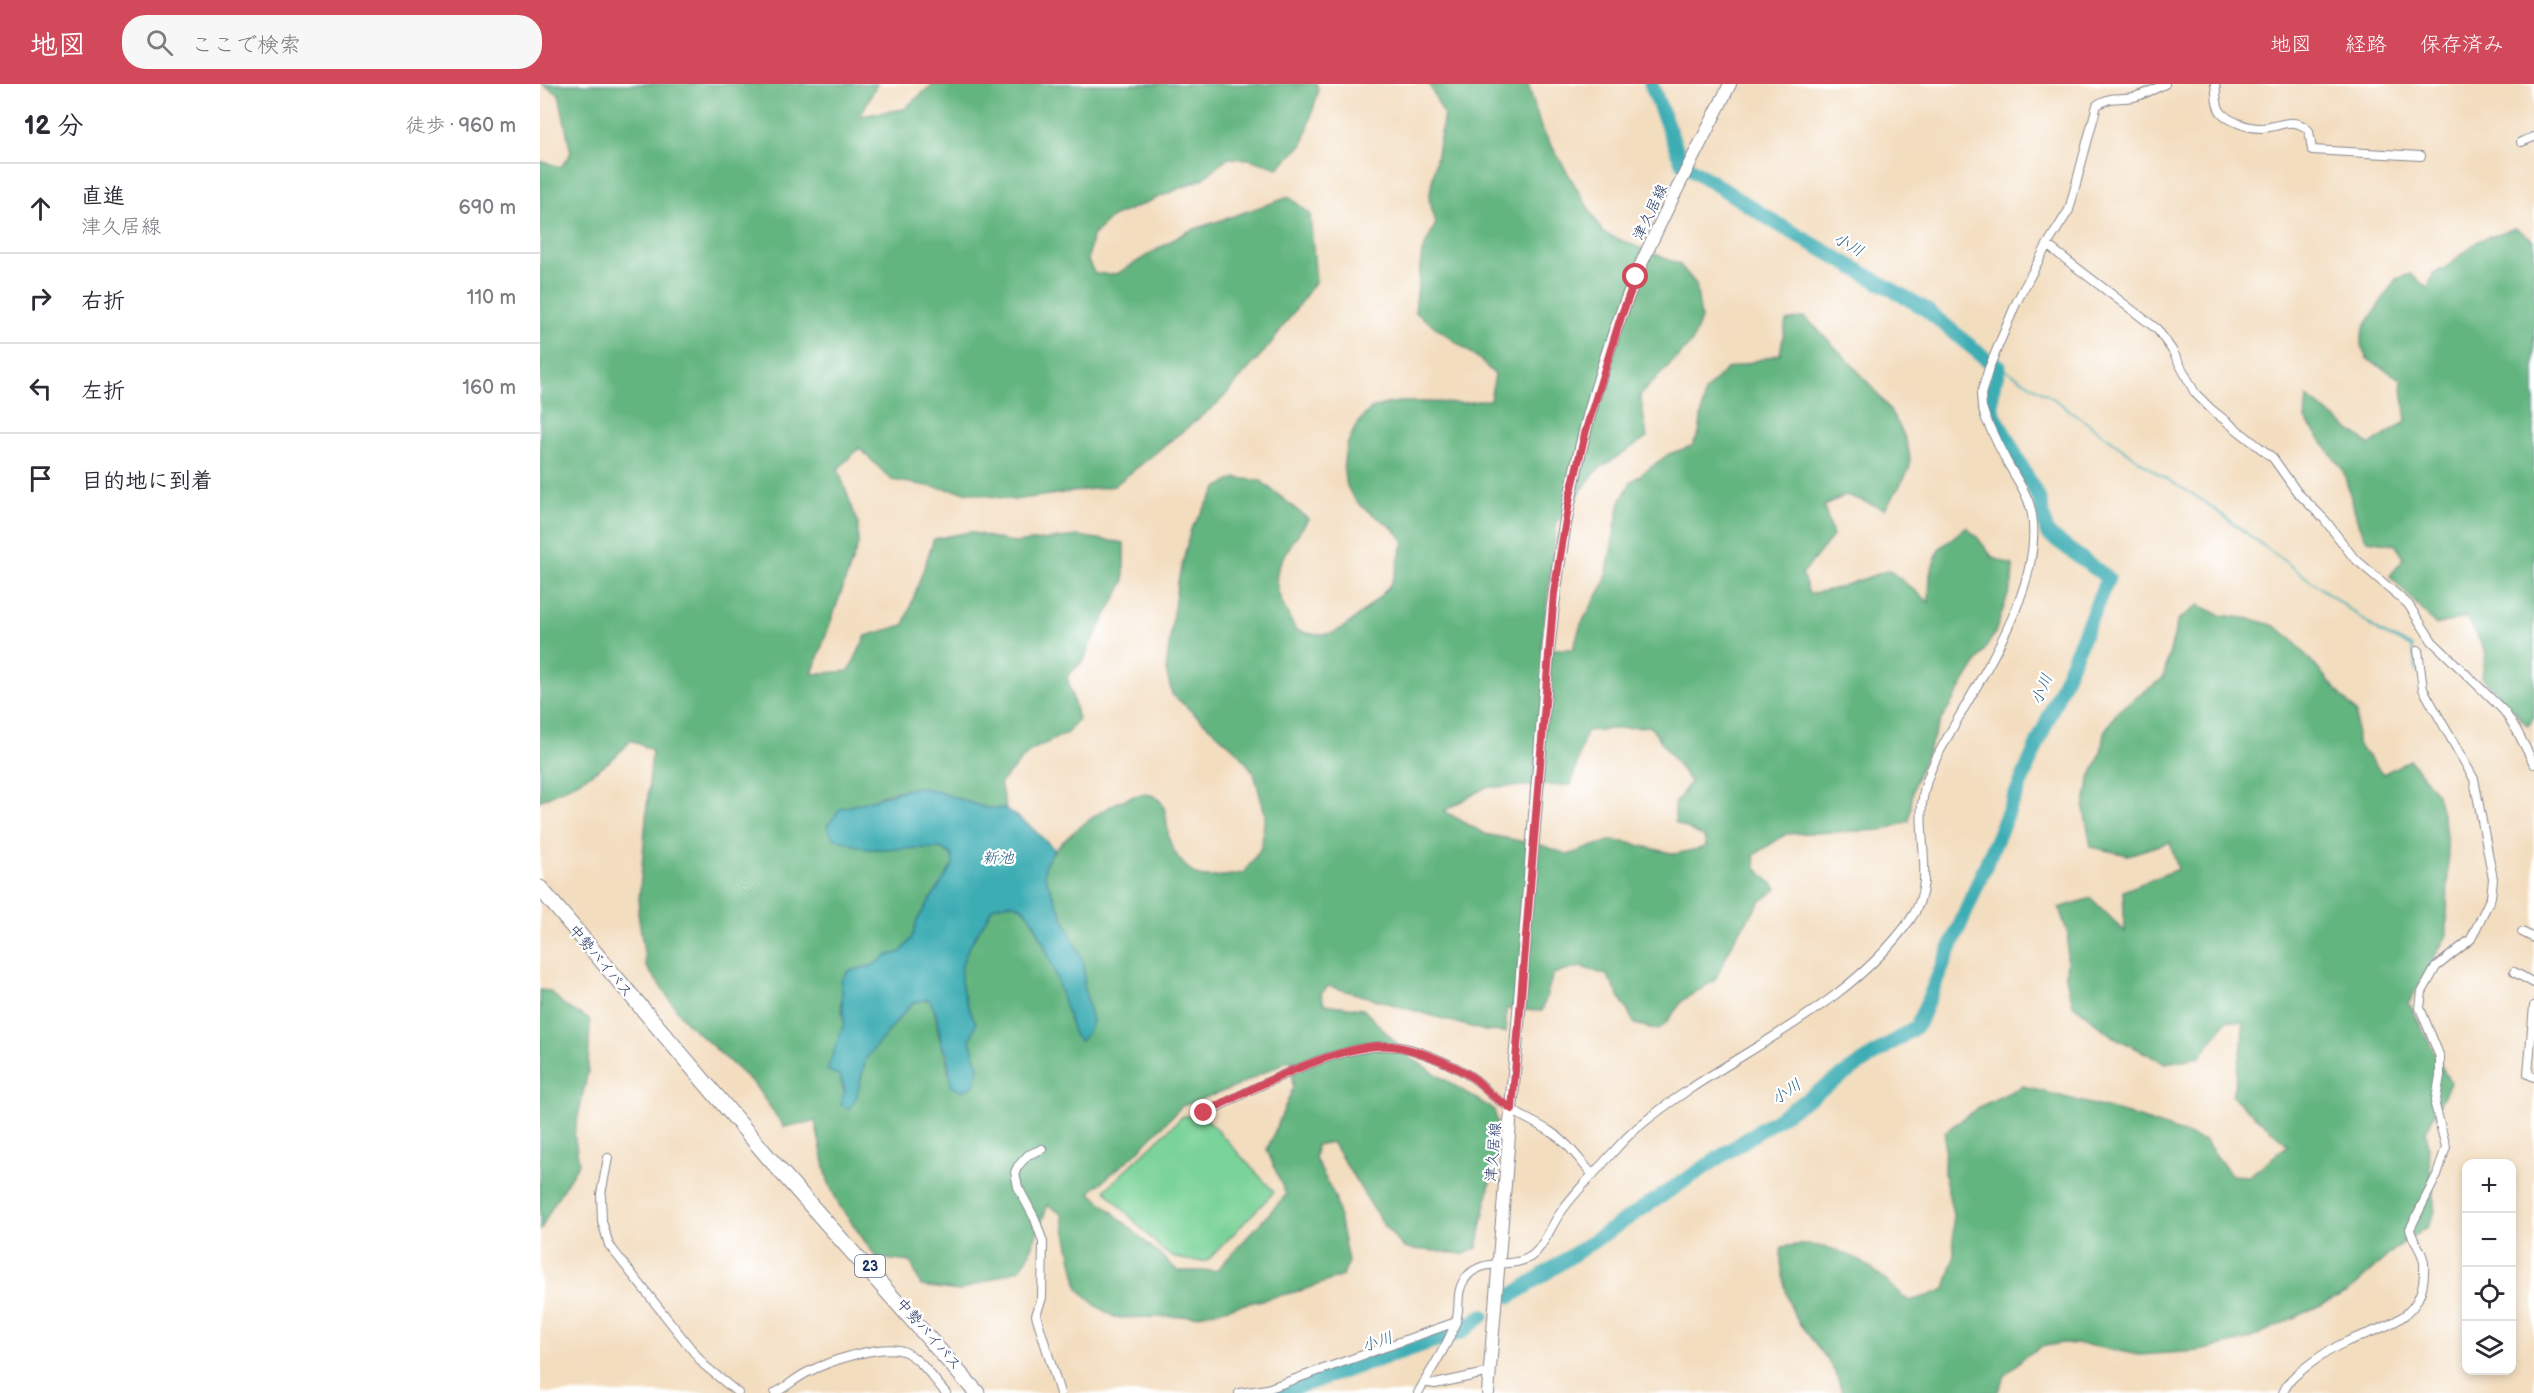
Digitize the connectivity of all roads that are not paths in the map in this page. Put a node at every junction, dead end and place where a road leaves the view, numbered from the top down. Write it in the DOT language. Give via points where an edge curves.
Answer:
graph roads {
  1 [pos="1730,84"];
  2 [pos="2165,84"];
  3 [pos="2215,84"];
  4 [pos="2534,137"];
  5 [pos="2521,142"];
  6 [pos="2421,156"];
  7 [pos="2047,245"];
  8 [pos="2418,650"];
  9 [pos="2534,764"];
  10 [pos="540,888"];
  11 [pos="2522,932"];
  12 [pos="2534,938"];
  13 [pos="2514,972"];
  14 [pos="2534,983"];
  15 [pos="2534,1006"];
  16 [pos="2533,1024"];
  17 [pos="2534,1077"];
  18 [pos="1512,1109"];
  19 [pos="1204,1113"];
  20 [pos="1042,1149"];
  21 [pos="608,1158"];
  22 [pos="1593,1175"];
  23 [pos="1497,1262"];
  24 [pos="1452,1331"];
  25 [pos="1490,1372"];
  26 [pos="1424,1382"];
  27 [pos="738,1393"];
  28 [pos="775,1393"];
  29 [pos="946,1393"];
  30 [pos="978,1393"];
  31 [pos="1060,1393"];
  32 [pos="1239,1393"];
  33 [pos="1419,1393"];
  34 [pos="1488,1393"];
  35 [pos="2283,1393"];
  1 -- 18 [label="main road, 津久居線" via="1636,277 1586,430 1570,496 1553,603"];
  2 -- 7 [label="street" via="2145,94 2109,98 2097,105 2069,210"];
  3 -- 6 [label="street" via="2221,113 2235,122 2262,129 2282,123 2300,125 2309,131 2312,150"];
  4 -- 5 [label="street"];
  7 -- 9 [label="street" via="2157,329 2195,393 2277,462 2297,492 2353,557 2408,604 2432,641 2504,711"];
  7 -- 22 [label="street" via="2017,300 1981,394 1982,407 2032,515 2028,574 1997,650 1930,772 1922,805 1925,885 1916,910 1849,986 1668,1104 1634,1130"];
  8 -- 35 [label="street" via="2423,689 2474,779 2493,879 2491,897 2471,939 2436,967 2420,1002 2440,1058 2435,1105 2446,1147 2437,1175 2410,1225 2423,1258 2422,1289 2417,1304 2400,1319 2336,1347 2289,1380"];
  10 -- 30 [label="highway, 中勢バイパス / 23"];
  11 -- 12 [label="street"];
  13 -- 14 [label="street"];
  15 -- 16 [label="street"];
  16 -- 17 [label="street" via="2528,1074"];
  18 -- 19 [label="street" via="1476,1080 1444,1063 1391,1046 1339,1054 1267,1081"];
  18 -- 22 [label="street" via="1565,1143"];
  18 -- 23 [label="main road, 津久居線"];
  20 -- 31 [label="street" via="1028,1155 1015,1172 1043,1242 1042,1298 1036,1315"];
  21 -- 27 [label="street" via="601,1194 602,1221 609,1245 704,1365"];
  22 -- 23 [label="street" via="1569,1200 1532,1255 1519,1261"];
  23 -- 24 [label="street" via="1464,1280"];
  23 -- 25 [label="main road, 津久居線"];
  24 -- 26 [label="street"];
  24 -- 32 [label="street" via="1267,1389"];
  25 -- 26 [label="street" via="1435,1384"];
  25 -- 34 [label="main road, 津久居線"];
  26 -- 33 [label="street"];
  28 -- 29 [label="street" via="829,1363 894,1349 915,1359"];
}
